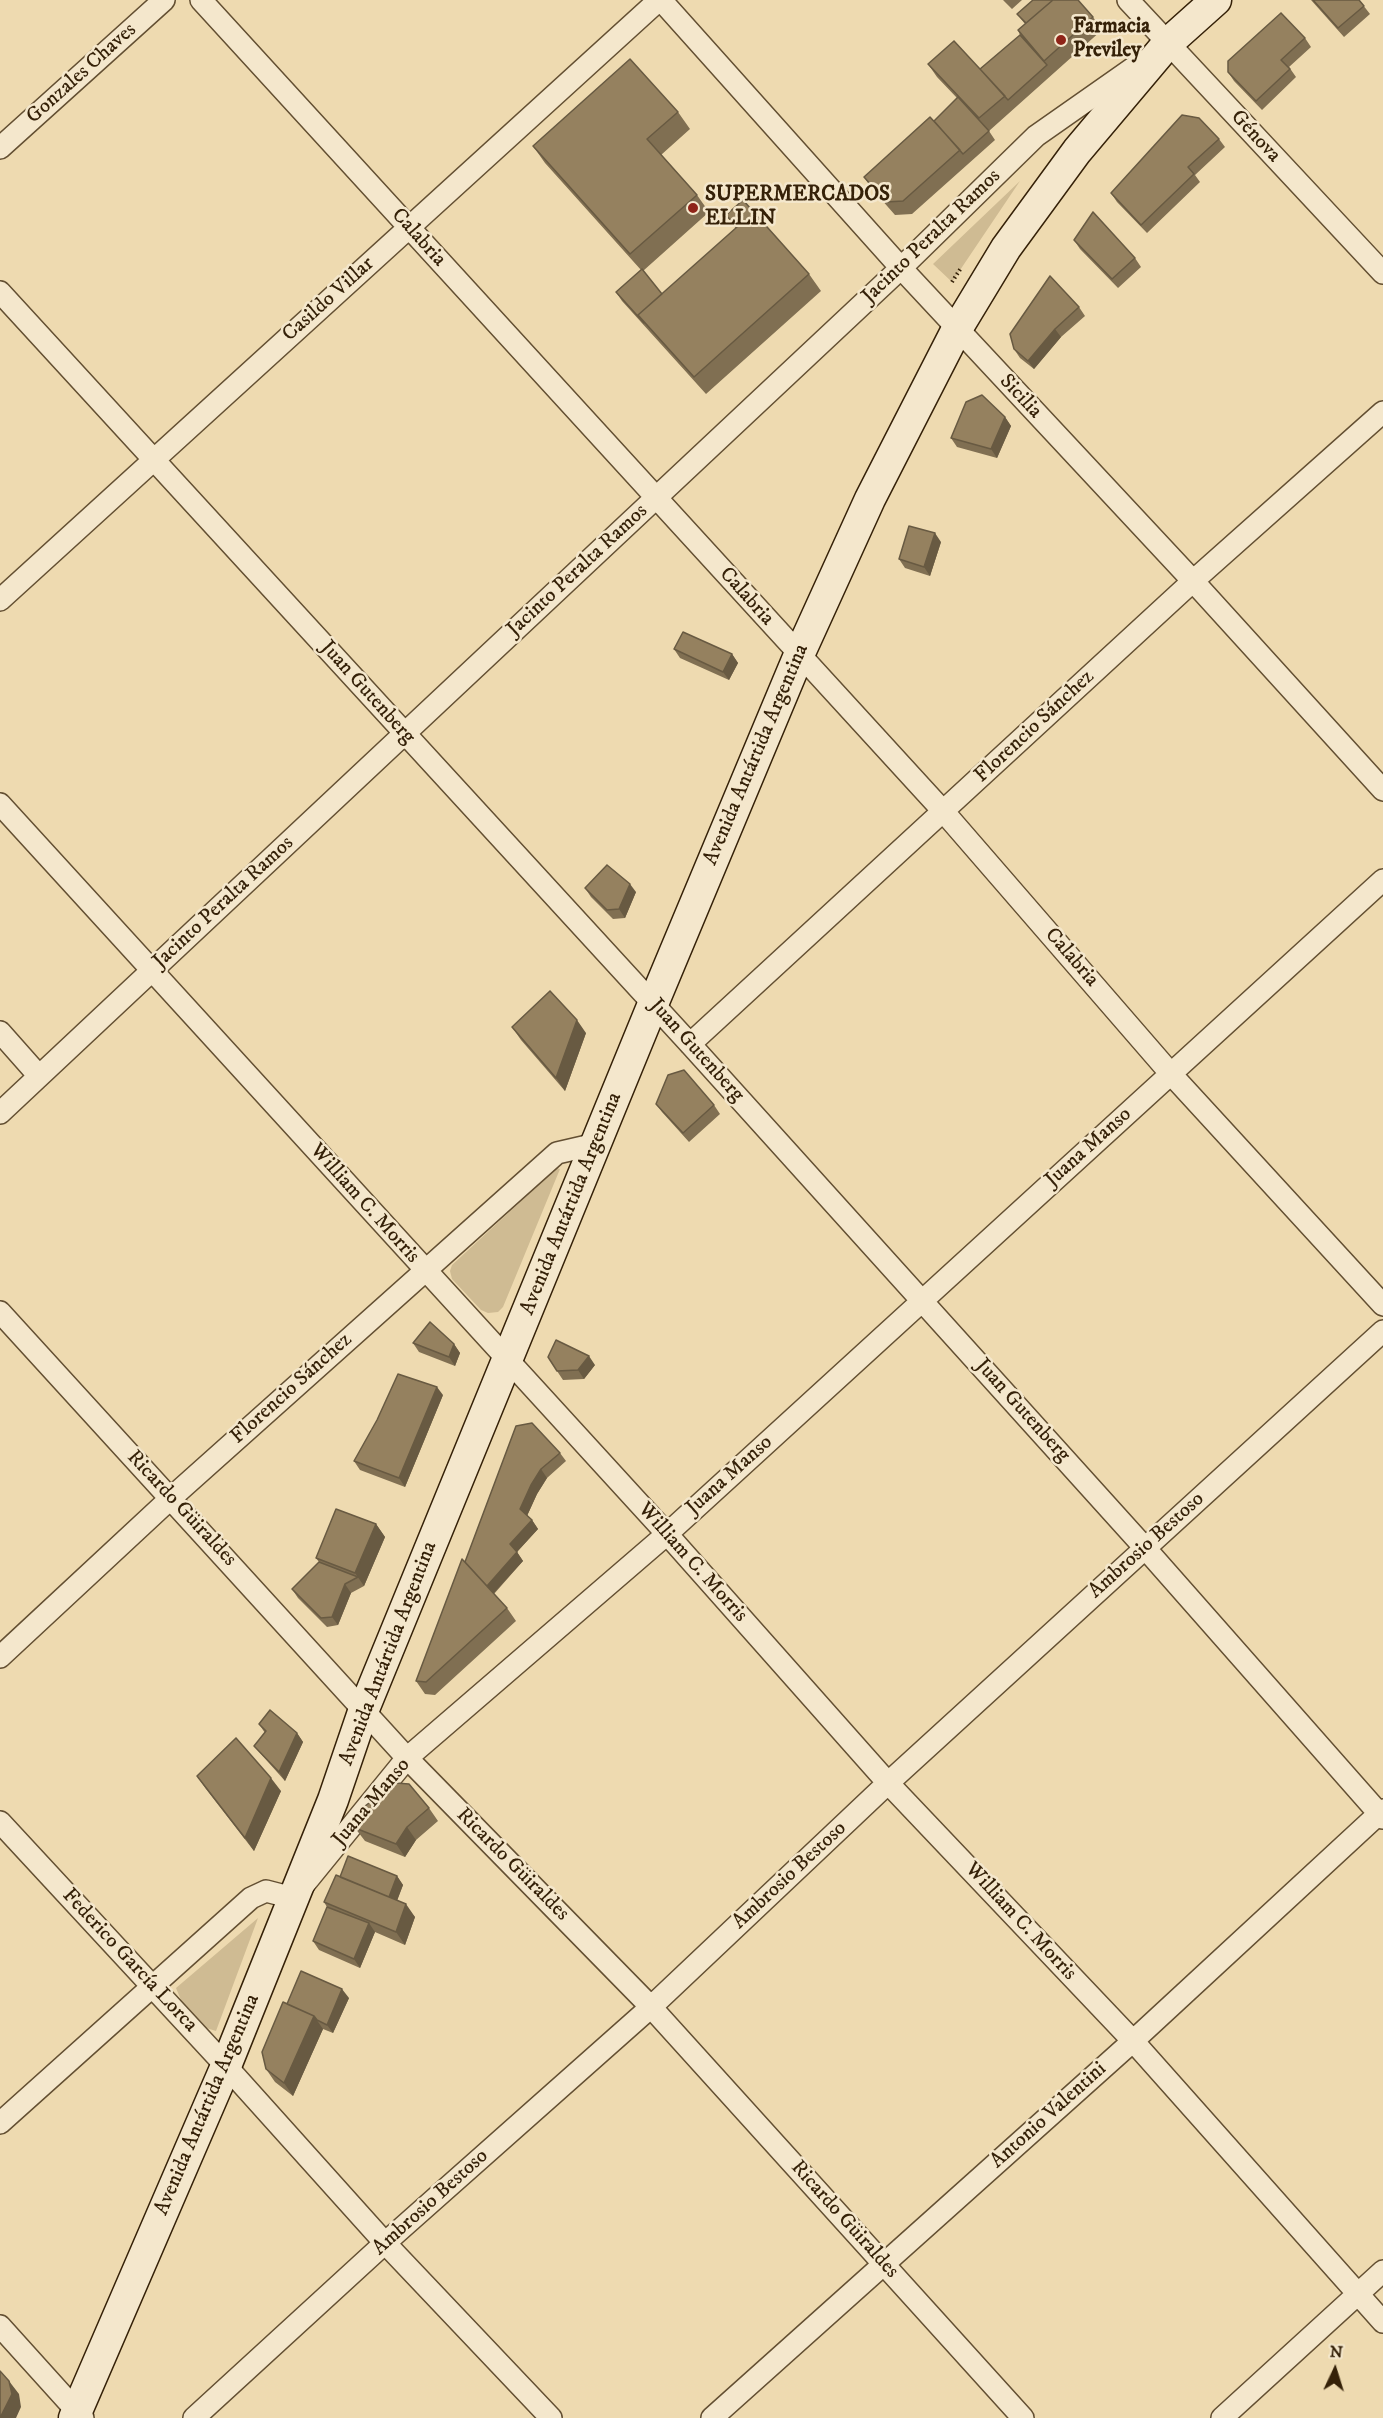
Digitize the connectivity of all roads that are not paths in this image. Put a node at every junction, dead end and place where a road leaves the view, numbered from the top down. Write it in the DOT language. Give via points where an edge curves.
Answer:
graph roads {
  1 [pos="164,0"];
  2 [pos="201,0"];
  3 [pos="660,0"];
  4 [pos="1128,0"];
  5 [pos="1216,0"];
  6 [pos="1168,43"];
  7 [pos="0,148"];
  8 [pos="409,228"];
  9 [pos="901,268"];
  10 [pos="1383,273"];
  11 [pos="0,292"];
  12 [pos="957,329"];
  13 [pos="1383,412"];
  14 [pos="154,460"];
  15 [pos="656,499"];
  16 [pos="1193,581"];
  17 [pos="0,600"];
  18 [pos="799,655"];
  19 [pos="404,734"];
  20 [pos="1383,790"];
  21 [pos="0,804"];
  22 [pos="943,811"];
  23 [pos="1383,880"];
  24 [pos="152,971"];
  25 [pos="653,1004"];
  26 [pos="0,1032"];
  27 [pos="690,1044"];
  28 [pos="1171,1074"];
  29 [pos="39,1076"];
  30 [pos="0,1113"];
  31 [pos="596,1144"];
  32 [pos="424,1270"];
  33 [pos="922,1301"];
  34 [pos="1383,1305"];
  35 [pos="0,1312"];
  36 [pos="1383,1331"];
  37 [pos="508,1361"];
  38 [pos="171,1498"];
  39 [pos="666,1534"];
  40 [pos="1145,1548"];
  41 [pos="0,1657"];
  42 [pos="364,1709"];
  43 [pos="407,1758"];
  44 [pos="888,1783"];
  45 [pos="1382,1814"];
  46 [pos="0,1822"];
  47 [pos="293,1898"];
  48 [pos="151,1986"];
  49 [pos="651,2007"];
  50 [pos="1133,2041"];
  51 [pos="226,2066"];
  52 [pos="0,2123"];
  53 [pos="386,2243"];
  54 [pos="884,2264"];
  55 [pos="1383,2271"];
  56 [pos="1357,2295"];
  57 [pos="1383,2322"];
  58 [pos="0,2326"];
  59 [pos="78,2416"];
  60 [pos="194,2418"];
  61 [pos="551,2418"];
  62 [pos="712,2418"];
  63 [pos="1023,2418"];
  64 [pos="1222,2418"];
  1 -- 7 [label="street, Gonzales Chaves"];
  2 -- 8 [label="street, Calabria"];
  3 -- 8 [label="street, Casildo Villar"];
  3 -- 9 [label="street, Sicilia"];
  4 -- 6 [label="street, Génova"];
  5 -- 6 [label="main road, Avenida Antártida Argentina"];
  6 -- 9 [label="street, Jacinto Peralta Ramos" via="1035,136"];
  6 -- 10 [label="street, Génova"];
  6 -- 12 [label="main road, Avenida Antártida Argentina" via="1036,206"];
  8 -- 14 [label="street, Casildo Villar"];
  8 -- 15 [label="street, Calabria"];
  9 -- 12 [label="street, Sicilia"];
  9 -- 15 [label="street, Jacinto Peralta Ramos"];
  11 -- 14 [label="street, Juan Gutenberg"];
  12 -- 16 [label="street, Sicilia"];
  12 -- 18 [label="main road, Avenida Antártida Argentina" via="887,464"];
  13 -- 16 [label="street, Florencio Sánchez"];
  14 -- 17 [label="street, Casildo Villar"];
  14 -- 19 [label="street, Juan Gutenberg"];
  15 -- 18 [label="street, Calabria"];
  15 -- 19 [label="street, Jacinto Peralta Ramos"];
  16 -- 20 [label="street, Sicilia"];
  16 -- 22 [label="street, Florencio Sánchez"];
  18 -- 22 [label="street, Calabria"];
  18 -- 25 [label="main road, Avenida Antártida Argentina"];
  19 -- 24 [label="street, Jacinto Peralta Ramos"];
  19 -- 25 [label="street, Juan Gutenberg"];
  21 -- 24 [label="street, William C. Morris"];
  22 -- 27 [label="street, Florencio Sánchez"];
  22 -- 28 [label="street, Calabria"];
  23 -- 28 [label="street, Juana Manso"];
  24 -- 29 [label="street, Jacinto Peralta Ramos"];
  24 -- 32 [label="street, William C. Morris"];
  25 -- 27 [label="street, Juan Gutenberg"];
  25 -- 31 [label="main road, Avenida Antártida Argentina"];
  26 -- 29 [label="street"];
  27 -- 33 [label="street, Juan Gutenberg"];
  28 -- 33 [label="street, Juana Manso"];
  28 -- 34 [label="street, Calabria"];
  29 -- 30 [label="street, Jacinto Peralta Ramos"];
  31 -- 32 [label="street, Florencio Sánchez" via="557,1153"];
  31 -- 37 [label="main road, Avenida Antártida Argentina"];
  32 -- 37 [label="street, William C. Morris"];
  32 -- 38 [label="street, Florencio Sánchez"];
  33 -- 39 [label="street, Juana Manso"];
  33 -- 40 [label="street, Juan Gutenberg"];
  35 -- 38 [label="street, Ricardo Güiraldes"];
  36 -- 40 [label="street, Ambrosio Bestoso"];
  37 -- 39 [label="street, William C. Morris"];
  37 -- 42 [label="main road, Avenida Antártida Argentina"];
  38 -- 41 [label="street, Florencio Sánchez"];
  38 -- 42 [label="street, Ricardo Güiraldes"];
  39 -- 43 [label="street, Juana Manso"];
  39 -- 44 [label="street, William C. Morris"];
  40 -- 44 [label="street, Ambrosio Bestoso"];
  40 -- 45 [label="street, Juan Gutenberg"];
  42 -- 43 [label="street, Ricardo Güiraldes"];
  42 -- 47 [label="main road, Avenida Antártida Argentina"];
  43 -- 47 [label="street, Juana Manso"];
  43 -- 49 [label="street, Ricardo Güiraldes"];
  44 -- 49 [label="street, Ambrosio Bestoso"];
  44 -- 50 [label="street, William C. Morris"];
  45 -- 50 [label="street, Antonio Valentini"];
  46 -- 48 [label="street, Federico García Lorca"];
  47 -- 48 [label="street" via="266,1891 251,1898"];
  47 -- 51 [label="main road, Avenida Antártida Argentina"];
  48 -- 51 [label="street, Federico García Lorca"];
  48 -- 52 [label="street"];
  49 -- 53 [label="street, Ambrosio Bestoso"];
  49 -- 54 [label="street, Ricardo Güiraldes"];
  50 -- 54 [label="street, Antonio Valentini"];
  50 -- 56 [label="street, William C. Morris"];
  51 -- 53 [label="street, Federico García Lorca"];
  51 -- 59 [label="main road, Avenida Antártida Argentina"];
  53 -- 60 [label="street, Ambrosio Bestoso"];
  53 -- 61 [label="street, Federico García Lorca"];
  54 -- 62 [label="street, Antonio Valentini"];
  54 -- 63 [label="street, Ricardo Güiraldes"];
  55 -- 56 [label="street"];
  56 -- 57 [label="street, William C. Morris"];
  56 -- 64 [label="street"];
  58 -- 59 [label="street"];
}
